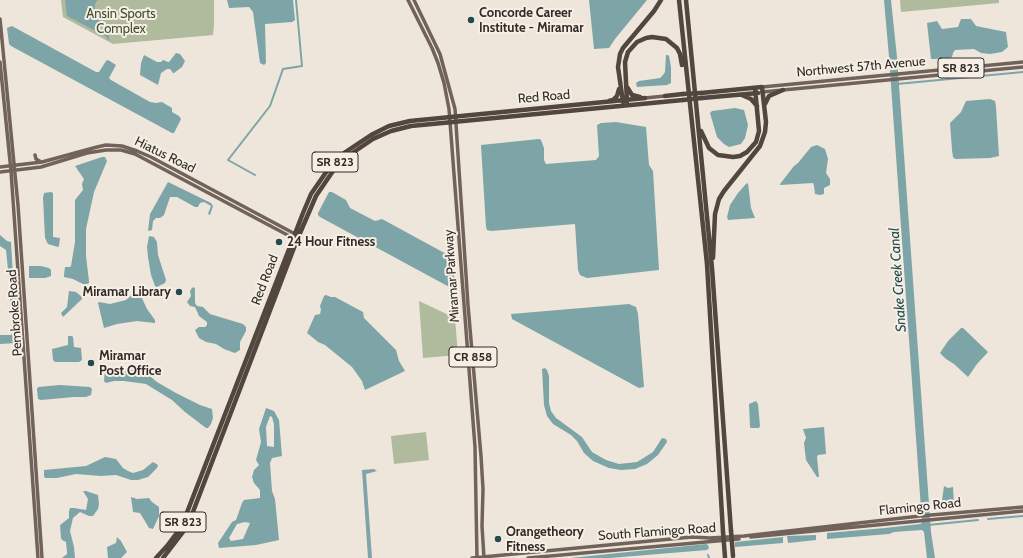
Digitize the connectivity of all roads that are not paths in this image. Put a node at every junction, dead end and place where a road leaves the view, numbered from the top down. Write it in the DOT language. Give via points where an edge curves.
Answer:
graph roads {
  1 [pos="408,0"];
  2 [pos="414,0"];
  3 [pos="661,0"];
  4 [pos="679,0"];
  5 [pos="686,0"];
  6 [pos="0,19"];
  7 [pos="1,42"];
  8 [pos="0,62"];
  9 [pos="1023,62"];
  10 [pos="444,66"];
  11 [pos="439,67"];
  12 [pos="1023,67"];
  13 [pos="889,78"];
  14 [pos="620,84"];
  15 [pos="627,86"];
  16 [pos="688,89"];
  17 [pos="756,90"];
  18 [pos="762,90"];
  19 [pos="783,90"];
  20 [pos="741,94"];
  21 [pos="701,95"];
  22 [pos="665,96"];
  23 [pos="683,97"];
  24 [pos="645,98"];
  25 [pos="625,100"];
  26 [pos="608,102"];
  27 [pos="7,103"];
  28 [pos="626,105"];
  29 [pos="764,106"];
  30 [pos="757,107"];
  31 [pos="450,119"];
  32 [pos="456,119"];
  33 [pos="699,128"];
  34 [pos="359,145"];
  35 [pos="95,150"];
  36 [pos="35,155"];
  37 [pos="42,162"];
  38 [pos="12,166"];
  39 [pos="0,167"];
  40 [pos="13,171"];
  41 [pos="0,172"];
  42 [pos="296,237"];
  43 [pos="712,268"];
  44 [pos="1023,507"];
  45 [pos="1023,512"];
  46 [pos="931,517"];
  47 [pos="820,529"];
  48 [pos="484,557"];
  49 [pos="725,557"];
  50 [pos="733,557"];
  51 [pos="38,558"];
  52 [pos="42,558"];
  53 [pos="156,558"];
  54 [pos="163,558"];
  55 [pos="472,558"];
  56 [pos="477,558"];
  57 [pos="528,558"];
  1 -- 11 [label="main road, Miramar Parkway / CR 858"];
  2 -- 10 [label="main road, Miramar Parkway / CR 858" via="435,41"];
  3 -- 14 [label="highway" via="623,48 618,64"];
  4 -- 16 [label="highway"];
  5 -- 33 [label="highway"];
  6 -- 7 [label="main road, Pembroke Road"];
  7 -- 27 [label="main road, Pembroke Road"];
  8 -- 27 [label="main road, Pembroke Road"];
  9 -- 13 [label="main road, Northwest 57th Avenue / SR 823" via="900,74"];
  10 -- 11 [label="main road"];
  10 -- 32 [label="main road, Miramar Parkway / CR 858"];
  11 -- 31 [label="main road, Miramar Parkway / CR 858"];
  12 -- 13 [label="main road, Northwest 57th Avenue / SR 823"];
  13 -- 18 [label="main road, Northwest 57th Avenue / SR 823"];
  13 -- 19 [label="main road, Northwest 57th Avenue / SR 823"];
  14 -- 25 [label="highway"];
  14 -- 26 [label="highway" via="617,96"];
  15 -- 16 [label="highway" via="625,65 628,52 639,40 656,36 666,39 677,48"];
  15 -- 24 [label="highway" via="634,96"];
  15 -- 25 [label="highway"];
  16 -- 49 [label="highway, bridge" via="706,264"];
  17 -- 18 [label="highway, Northwest 57th Avenue / SR 823"];
  17 -- 20 [label="highway, Northwest 57th Avenue / SR 823"];
  17 -- 21 [label="highway, Northwest 57th Avenue / SR 823"];
  17 -- 30 [label="highway"];
  18 -- 19 [label="main road, Northwest 57th Avenue / SR 823"];
  18 -- 29 [label="highway"];
  19 -- 29 [label="highway" via="769,96"];
  20 -- 21 [label="highway, Northwest 57th Avenue / SR 823"];
  20 -- 30 [label="highway" via="752,99"];
  21 -- 23 [label="highway, Red Road / SR 823, bridge"];
  22 -- 23 [label="highway, Red Road / SR 823"];
  22 -- 24 [label="main road, Red Road / SR 823"];
  23 -- 28 [label="highway, Red Road / SR 823"];
  24 -- 25 [label="highway, Red Road / SR 823"];
  25 -- 26 [label="highway, Red Road / SR 823"];
  25 -- 28 [label="highway"];
  26 -- 32 [label="highway, Red Road / SR 823"];
  27 -- 38 [label="main road, Pembroke Road"];
  28 -- 32 [label="highway, Red Road / SR 823"];
  29 -- 43 [label="highway" via="766,126 763,140 724,190 717,206"];
  30 -- 33 [label="highway" via="757,139 750,150 740,156 725,157 714,152 706,144"];
  31 -- 32 [label="highway, Red Road / SR 823"];
  31 -- 34 [label="highway, Red Road / SR 823" via="404,128"];
  31 -- 34 [label="highway, Red Road / SR 823" via="410,121 383,129"];
  31 -- 56 [label="main road, Miramar Parkway / CR 858" via="475,447"];
  32 -- 48 [label="main road, Miramar Parkway / CR 858" via="481,456"];
  33 -- 43 [label="highway"];
  34 -- 42 [label="highway, Red Road / SR 823" via="342,158 341,163 333,171 316,196"];
  34 -- 42 [label="highway, Red Road / SR 823" via="339,158 318,183 304,209"];
  35 -- 37 [label="main road, Hiatus Road"];
  35 -- 40 [label="main road, Hiatus Road" via="42,167"];
  35 -- 42 [label="main road, Hiatus Road" via="114,145 137,151"];
  36 -- 37 [label="main road" via="36,159"];
  37 -- 38 [label="main road, Hiatus Road"];
  38 -- 39 [label="main road, Hiatus Road"];
  38 -- 40 [label="main road, Pembroke Road"];
  40 -- 41 [label="main road, Hiatus Road"];
  40 -- 51 [label="main road, Pembroke Road"];
  40 -- 52 [label="main road, Pembroke Road"];
  42 -- 53 [label="highway, Red Road / SR 823" via="186,515 171,540"];
  42 -- 54 [label="highway, Red Road / SR 823" via="191,518"];
  43 -- 50 [label="highway, bridge"];
  44 -- 46 [label="main road, Flamingo Road"];
  45 -- 46 [label="main road, Flamingo Road"];
  46 -- 47 [label="main road, Flamingo Road"];
  47 -- 48 [label="main road, South Flamingo Road" via="744,536 692,537"];
  47 -- 57 [label="main road, South Flamingo Road"];
  48 -- 56 [label="main road, South Flamingo Road"];
  55 -- 56 [label="main road, South Flamingo Road"];
}
